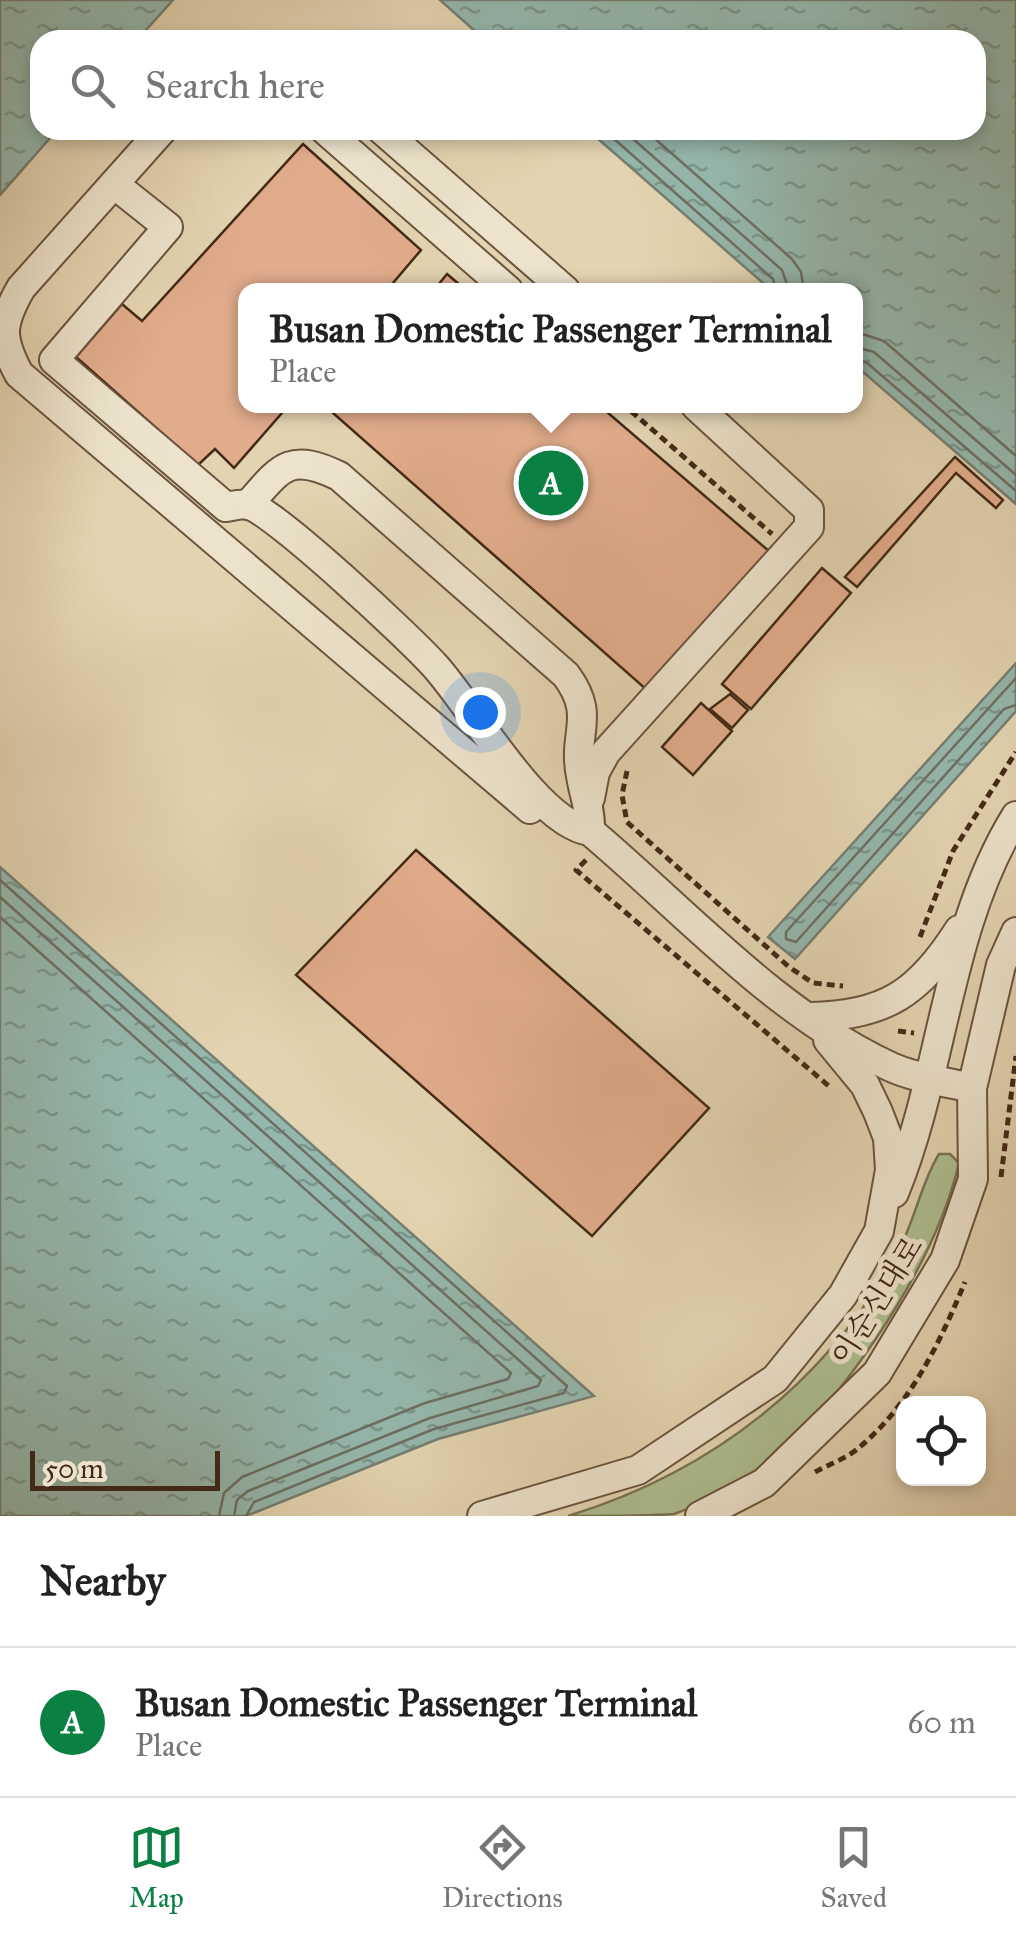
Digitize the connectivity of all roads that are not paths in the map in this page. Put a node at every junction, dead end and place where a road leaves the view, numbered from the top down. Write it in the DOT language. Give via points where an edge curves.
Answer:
graph roads {
  1 [pos="153,140"];
  2 [pos="336,140"];
  3 [pos="393,140"];
  4 [pos="114,184"];
  5 [pos="500,283"];
  6 [pos="557,283"];
  7 [pos="704,413"];
  8 [pos="248,505"];
  9 [pos="589,799"];
  10 [pos="1016,816"];
  11 [pos="590,834"];
  12 [pos="976,904"];
  13 [pos="1016,932"];
  14 [pos="810,1018"];
  15 [pos="930,1078"];
  16 [pos="972,1088"];
  17 [pos="879,1231"];
  18 [pos="482,1516"];
  19 [pos="700,1516"];
  1 -- 4 [label="street"];
  2 -- 5 [label="street"];
  3 -- 6 [label="street"];
  4 -- 8 [label="street" via="168,227 54,360 226,506"];
  4 -- 11 [label="street" via="4,316 2,347 19,374 545,821"];
  7 -- 9 [label="street" via="809,510 808,527 606,752"];
  8 -- 9 [label="street" via="281,467 310,462 339,476 566,675 582,698 579,762"];
  8 -- 11 [label="street" via="282,526 436,667 517,774"];
  9 -- 11 [label="street"];
  10 -- 12 [label="street, 이순신대로" via="989,860"];
  11 -- 14 [label="street"];
  12 -- 14 [label="street" via="936,965 890,1004"];
  12 -- 15 [label="street, 이순신대로"];
  13 -- 16 [label="street, 이순신대로"];
  14 -- 15 [label="street" via="894,1069"];
  14 -- 17 [label="street" via="865,1085 888,1138 890,1170"];
  15 -- 16 [label="street"];
  15 -- 17 [label="street, 이순신대로" via="909,1158"];
  16 -- 19 [label="street, 이순신대로" via="973,1179 945,1260 877,1373 764,1483"];
  17 -- 18 [label="street" via="842,1295 776,1378 638,1470"];
}
